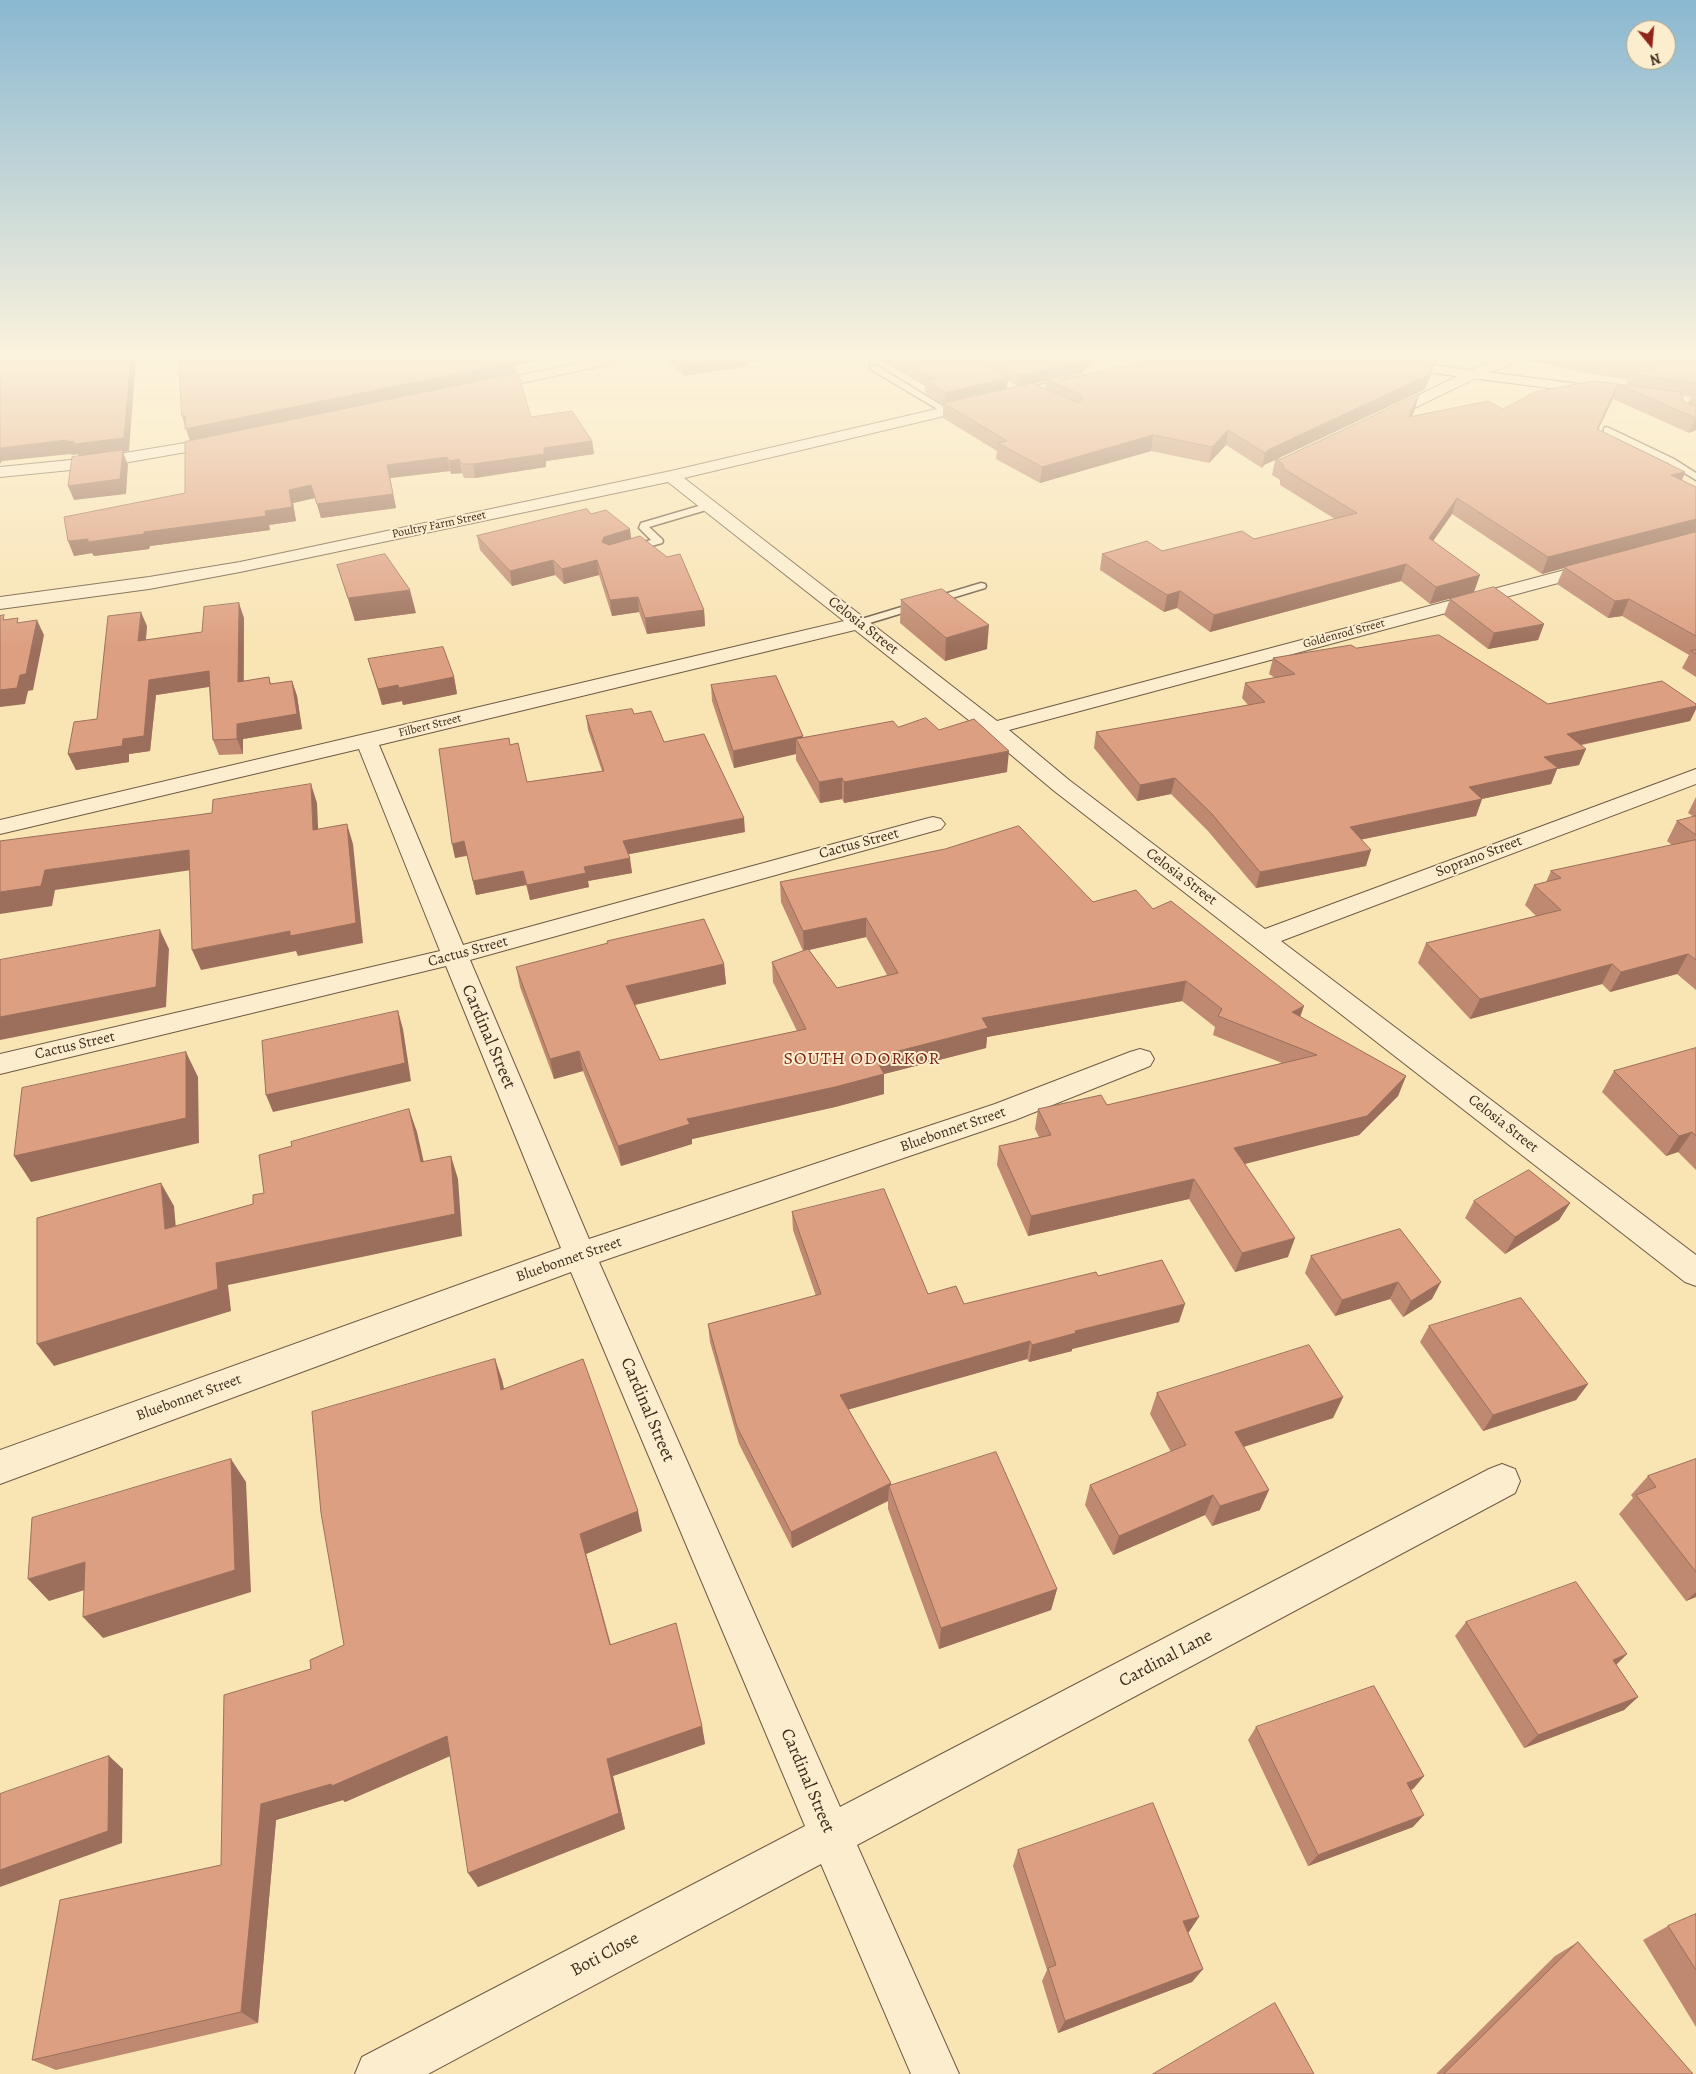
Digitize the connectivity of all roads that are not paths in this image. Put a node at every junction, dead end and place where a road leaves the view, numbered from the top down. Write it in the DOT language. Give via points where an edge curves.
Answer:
graph roads {
  1 [pos="138,456"];
  2 [pos="757,456"];
  3 [pos="1661,456"];
  4 [pos="0,472"];
  5 [pos="671,476"];
  6 [pos="1696,477"];
  7 [pos="709,506"];
  8 [pos="618,552"];
  9 [pos="1619,561"];
  10 [pos="981,586"];
  11 [pos="0,603"];
  12 [pos="859,623"];
  13 [pos="992,728"];
  14 [pos="367,741"];
  15 [pos="1696,776"];
  16 [pos="933,824"];
  17 [pos="0,827"];
  18 [pos="1262,939"];
  19 [pos="454,956"];
  20 [pos="1140,1059"];
  21 [pos="0,1064"];
  22 [pos="580,1255"];
  23 [pos="1690,1260"];
  24 [pos="0,1467"];
  25 [pos="1502,1480"];
  26 [pos="831,1837"];
  27 [pos="380,2074"];
  28 [pos="935,2074"];
  1 -- 4 [label="street"];
  2 -- 5 [label="street, Poultry Farm Street"];
  3 -- 6 [label="lane"];
  5 -- 7 [label="street, Celosia Street"];
  5 -- 11 [label="street, Poultry Farm Street" via="240,567"];
  7 -- 8 [label="lane" via="645,524 644,528 658,541"];
  7 -- 12 [label="street, Celosia Street"];
  9 -- 13 [label="street, Goldenrod Street"];
  10 -- 12 [label="lane"];
  12 -- 13 [label="street, Celosia Street"];
  12 -- 14 [label="street, Filbert Street"];
  13 -- 18 [label="street, Celosia Street"];
  14 -- 17 [label="street, Filbert Street"];
  14 -- 19 [label="street, Cardinal Street"];
  15 -- 18 [label="street, Soprano Street"];
  16 -- 19 [label="street, Cactus Street"];
  18 -- 23 [label="street, Celosia Street"];
  19 -- 21 [label="street, Cactus Street"];
  19 -- 22 [label="street, Cardinal Street"];
  20 -- 22 [label="street, Bluebonnet Street" via="1005,1112"];
  22 -- 24 [label="street, Bluebonnet Street"];
  22 -- 26 [label="street, Cardinal Street"];
  25 -- 26 [label="street, Cardinal Lane"];
  26 -- 27 [label="street, Boti Close"];
  26 -- 28 [label="street, Cardinal Street"];
}
